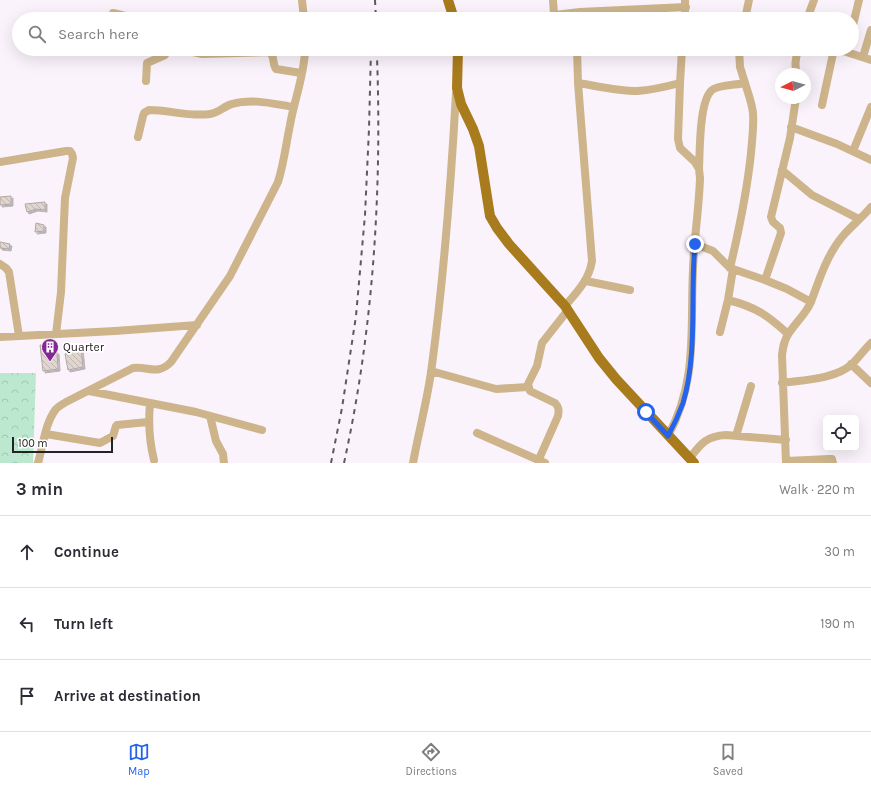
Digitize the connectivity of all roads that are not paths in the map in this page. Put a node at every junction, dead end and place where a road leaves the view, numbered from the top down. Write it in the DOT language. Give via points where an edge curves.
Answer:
graph roads {
  1 [pos="302,0"];
  2 [pos="448,0"];
  3 [pos="553,0"];
  4 [pos="748,0"];
  5 [pos="814,0"];
  6 [pos="859,0"];
  7 [pos="686,4"];
  8 [pos="303,12"];
  9 [pos="452,12"];
  10 [pos="554,12"];
  11 [pos="609,12"];
  12 [pos="746,12"];
  13 [pos="810,12"];
  14 [pos="856,12"];
  15 [pos="871,30"];
  16 [pos="163,56"];
  17 [pos="272,56"];
  18 [pos="304,56"];
  19 [pos="458,56"];
  20 [pos="578,56"];
  21 [pos="682,56"];
  22 [pos="739,56"];
  23 [pos="796,56"];
  24 [pos="832,56"];
  25 [pos="867,58"];
  26 [pos="796,68"];
  27 [pos="301,73"];
  28 [pos="146,81"];
  29 [pos="578,83"];
  30 [pos="680,83"];
  31 [pos="745,83"];
  32 [pos="457,88"];
  33 [pos="795,104"];
  34 [pos="822,105"];
  35 [pos="294,107"];
  36 [pos="871,107"];
  37 [pos="791,127"];
  38 [pos="138,137"];
  39 [pos="853,151"];
  40 [pos="871,160"];
  41 [pos="0,162"];
  42 [pos="699,169"];
  43 [pos="782,170"];
  44 [pos="871,208"];
  45 [pos="859,219"];
  46 [pos="695,244"];
  47 [pos="0,264"];
  48 [pos="732,269"];
  49 [pos="765,280"];
  50 [pos="586,281"];
  51 [pos="630,290"];
  52 [pos="728,300"];
  53 [pos="812,302"];
  54 [pos="566,308"];
  55 [pos="197,325"];
  56 [pos="720,332"];
  57 [pos="56,334"];
  58 [pos="788,334"];
  59 [pos="19,336"];
  60 [pos="0,337"];
  61 [pos="871,343"];
  62 [pos="851,364"];
  63 [pos="431,371"];
  64 [pos="782,383"];
  65 [pos="871,383"];
  66 [pos="751,386"];
  67 [pos="528,387"];
  68 [pos="88,391"];
  69 [pos="150,404"];
  70 [pos="210,416"];
  71 [pos="148,422"];
  72 [pos="262,430"];
  73 [pos="477,433"];
  74 [pos="46,434"];
  75 [pos="668,436"];
  76 [pos="736,436"];
  77 [pos="786,440"];
  78 [pos="154,460"];
  79 [pos="692,460"];
  80 [pos="542,461"];
  81 [pos="786,462"];
  82 [pos="38,463"];
  83 [pos="224,463"];
  84 [pos="413,463"];
  85 [pos="834,463"];
  1 -- 8 [label="street"];
  2 -- 9 [label="main road"];
  3 -- 10 [label="street"];
  4 -- 12 [label="street"];
  5 -- 13 [label="street"];
  6 -- 14 [label="street"];
  7 -- 11 [label="street"];
  15 -- 25 [label="street"];
  16 -- 28 [label="street" via="147,63"];
  17 -- 27 [label="street" via="276,69"];
  18 -- 27 [label="street"];
  19 -- 32 [label="main road"];
  20 -- 29 [label="street"];
  21 -- 30 [label="street"];
  22 -- 31 [label="street"];
  23 -- 26 [label="street"];
  24 -- 34 [label="street"];
  27 -- 35 [label="street"];
  29 -- 30 [label="street" via="636,91"];
  29 -- 50 [label="street" via="592,248 591,271"];
  30 -- 42 [label="street" via="678,139 680,148"];
  31 -- 42 [label="street" via="714,89 708,94 702,116"];
  31 -- 48 [label="street" via="753,113 753,130 744,207"];
  32 -- 54 [label="main road" via="479,146 490,216 530,268"];
  32 -- 63 [label="street" via="446,232"];
  33 -- 37 [label="street"];
  35 -- 38 [label="street" via="253,102 231,104 211,114 149,110 144,113"];
  35 -- 55 [label="street" via="278,182 230,276"];
  36 -- 39 [label="street"];
  37 -- 39 [label="street"];
  37 -- 43 [label="street"];
  39 -- 40 [label="street"];
  41 -- 57 [label="street" via="66,151 72,154 64,198 61,292"];
  42 -- 46 [label="street"];
  43 -- 45 [label="street" via="812,195"];
  43 -- 49 [label="street" via="771,217 781,233"];
  44 -- 45 [label="street"];
  45 -- 53 [label="street" via="841,238 829,257"];
  46 -- 48 [label="street" via="713,251"];
  46 -- 75 [label="street" via="692,348 683,402"];
  47 -- 59 [label="street" via="9,272"];
  48 -- 49 [label="street"];
  48 -- 52 [label="street"];
  49 -- 53 [label="street"];
  50 -- 51 [label="street"];
  50 -- 54 [label="street"];
  52 -- 56 [label="street"];
  52 -- 58 [label="street" via="758,310"];
  53 -- 58 [label="street"];
  54 -- 67 [label="street" via="542,343"];
  54 -- 75 [label="main road" via="599,358"];
  55 -- 57 [label="street"];
  55 -- 68 [label="street" via="167,367 153,370 133,368"];
  57 -- 59 [label="street"];
  58 -- 64 [label="street" via="782,355"];
  59 -- 60 [label="street"];
  61 -- 62 [label="street"];
  62 -- 64 [label="street" via="831,375"];
  62 -- 65 [label="street"];
  63 -- 67 [label="street" via="496,389"];
  63 -- 84 [label="street"];
  64 -- 77 [label="street"];
  66 -- 76 [label="street"];
  67 -- 80 [label="street" via="532,392 555,403 559,410"];
  68 -- 69 [label="street"];
  68 -- 74 [label="street" via="57,408"];
  69 -- 70 [label="street"];
  69 -- 71 [label="street"];
  70 -- 72 [label="street"];
  70 -- 83 [label="street"];
  71 -- 74 [label="street" via="117,425 113,436 100,442"];
  71 -- 78 [label="street"];
  73 -- 80 [label="street"];
  74 -- 82 [label="street"];
  75 -- 79 [label="main road"];
  76 -- 77 [label="street"];
  76 -- 79 [label="street" via="707,439 700,445"];
  77 -- 81 [label="street"];
  81 -- 85 [label="street" via="829,458"];
}
